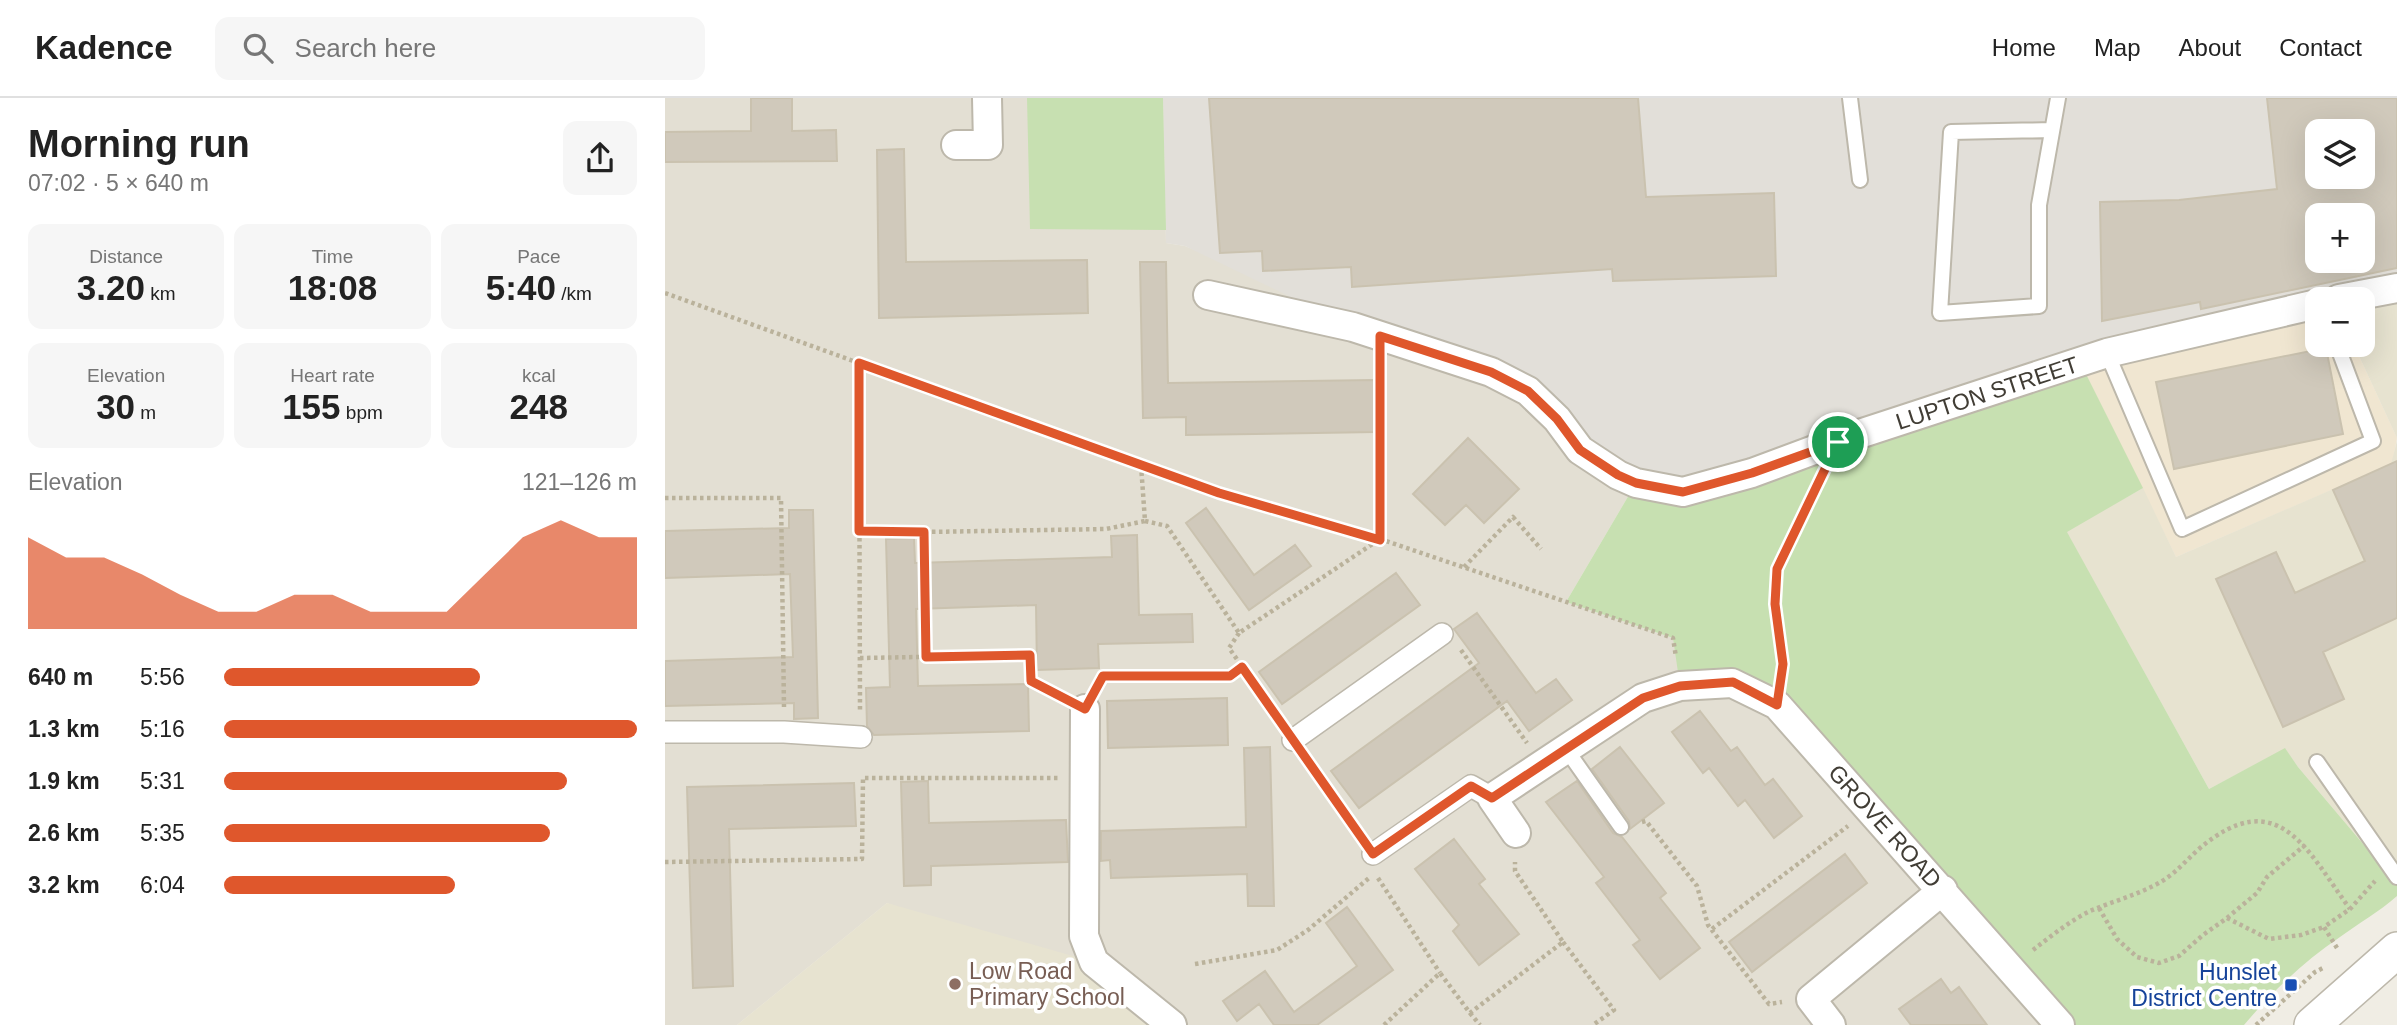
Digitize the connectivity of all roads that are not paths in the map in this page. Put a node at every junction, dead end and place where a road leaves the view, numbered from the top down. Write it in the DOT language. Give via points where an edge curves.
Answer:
graph roads {
  1 [pos="987,98"];
  2 [pos="1850,98"];
  3 [pos="2058,98"];
  4 [pos="2052,130"];
  5 [pos="956,145"];
  6 [pos="1860,180"];
  7 [pos="2397,288"];
  8 [pos="2375,292"];
  9 [pos="1208,295"];
  10 [pos="2305,307"];
  11 [pos="2107,353"];
  12 [pos="2341,357"];
  13 [pos="1442,634"];
  14 [pos="1085,709"];
  15 [pos="665,732"];
  16 [pos="861,737"];
  17 [pos="1293,740"];
  18 [pos="1566,750"];
  19 [pos="2317,762"];
  20 [pos="1492,798"];
  21 [pos="1621,827"];
  22 [pos="1516,833"];
  23 [pos="1373,854"];
  24 [pos="2397,877"];
  25 [pos="1943,890"];
  26 [pos="2397,950"];
  27 [pos="1168,1024"];
  28 [pos="1831,1025"];
  29 [pos="2060,1025"];
  30 [pos="2312,1025"];
  1 -- 5 [label="street" via="988,145"];
  2 -- 6 [label="lane"];
  3 -- 4 [label="lane"];
  4 -- 4 [label="lane" via="2039,205 2039,306 1940,313 1951,132"];
  7 -- 8 [label="street"];
  9 -- 11 [label="street, LUPTON STREET" via="1353,327 1491,372 1528,391 1580,450 1618,475 1683,492"];
  10 -- 11 [label="street, LUPTON STREET"];
  11 -- 12 [label="lane" via="2182,528 2372,442"];
  13 -- 17 [label="street"];
  14 -- 27 [label="street" via="1084,936 1094,962"];
  15 -- 16 [label="street"];
  18 -- 20 [label="street, GROVE ROAD"];
  18 -- 21 [label="lane"];
  18 -- 25 [label="street, GROVE ROAD" via="1643,698 1680,686 1733,682 1777,705"];
  19 -- 24 [label="lane"];
  20 -- 22 [label="street"];
  20 -- 23 [label="street" via="1471,786"];
  25 -- 28 [label="street" via="1811,999"];
  25 -- 29 [label="street, GROVE ROAD"];
  26 -- 30 [label="street"];
}
